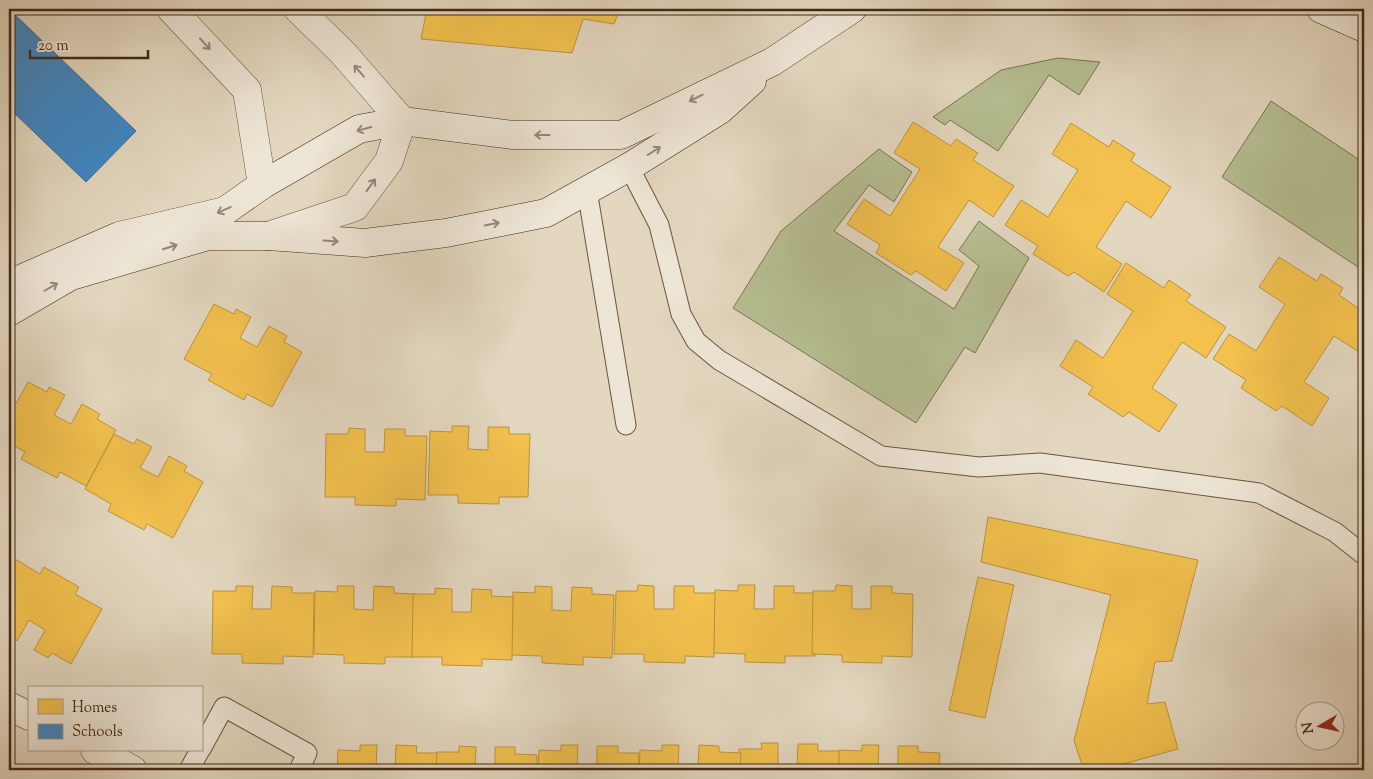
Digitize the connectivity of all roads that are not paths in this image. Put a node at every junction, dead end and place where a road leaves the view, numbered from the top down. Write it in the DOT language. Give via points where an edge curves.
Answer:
graph roads {
  1 [pos="171,9"];
  2 [pos="298,9"];
  3 [pos="834,9"];
  4 [pos="852,9"];
  5 [pos="1321,9"];
  6 [pos="1364,28"];
  7 [pos="772,62"];
  8 [pos="402,122"];
  9 [pos="629,167"];
  10 [pos="262,184"];
  11 [pos="587,190"];
  12 [pos="268,236"];
  13 [pos="9,284"];
  14 [pos="9,312"];
  15 [pos="626,425"];
  16 [pos="1364,555"];
  17 [pos="9,706"];
  18 [pos="28,716"];
  19 [pos="202,747"];
  20 [pos="99,752"];
  21 [pos="199,752"];
  22 [pos="133,770"];
  23 [pos="189,770"];
  24 [pos="299,770"];
  1 -- 10 [label="street, one-way" via="247,90"];
  8 -- 2 [label="street, one-way" via="343,53"];
  3 -- 7 [label="street"];
  4 -- 7 [label="street"];
  5 -- 6 [label="street"];
  7 -- 8 [label="street, one-way" via="621,135 513,135"];
  9 -- 7 [label="street, one-way" via="720,110"];
  8 -- 10 [label="street, one-way" via="359,129"];
  12 -- 8 [label="street, one-way" via="355,207 389,161"];
  9 -- 11 [label="street"];
  9 -- 16 [label="lane" via="659,225 681,314 696,341 719,360 881,456 979,468 1040,463 1260,493 1335,532"];
  10 -- 13 [label="street, one-way" via="225,211 119,236"];
  12 -- 11 [label="street, one-way" via="365,243 446,232 546,213"];
  11 -- 15 [label="lane"];
  14 -- 12 [label="street, one-way" via="71,276 208,236"];
  17 -- 18 [label="street"];
  19 -- 24 [label="lane" via="224,707 307,753"];
  20 -- 22 [label="street"];
  21 -- 23 [label="lane"];
}
